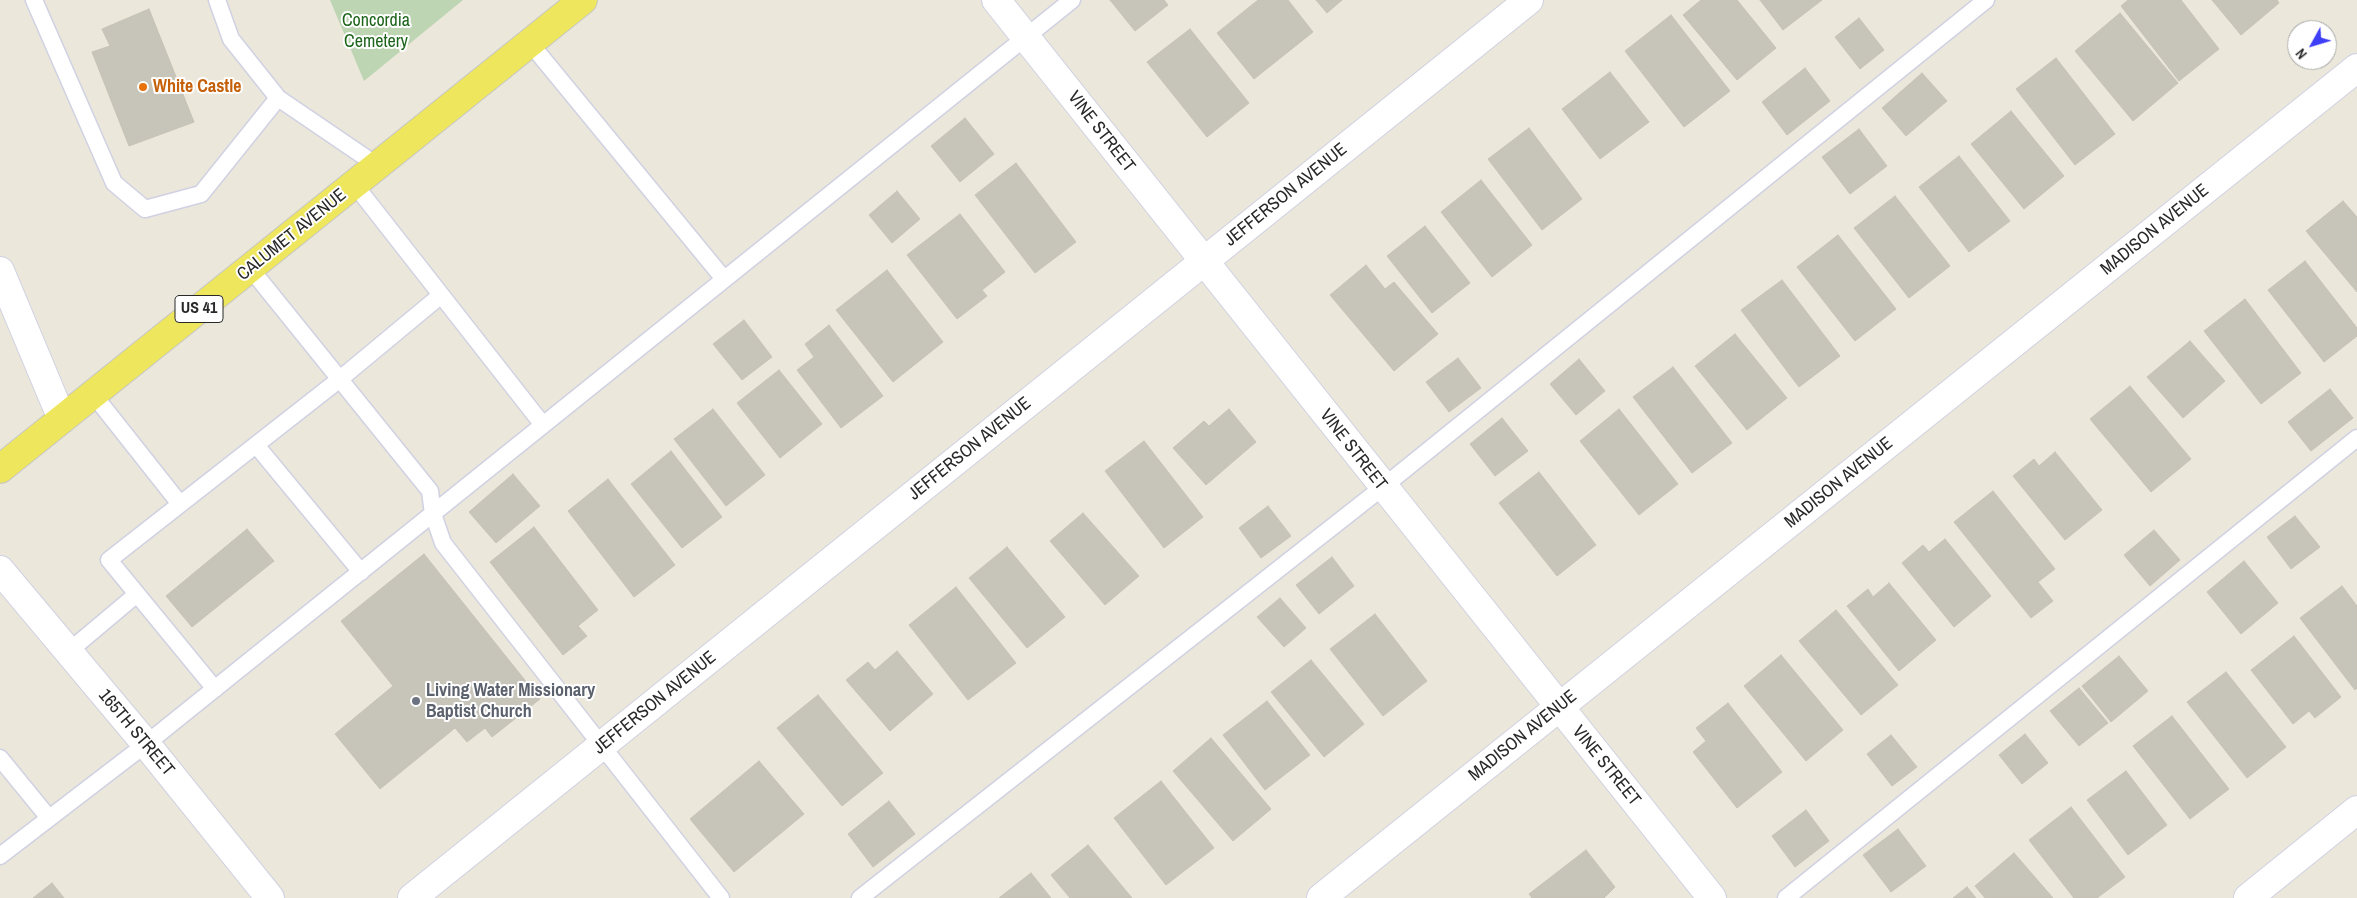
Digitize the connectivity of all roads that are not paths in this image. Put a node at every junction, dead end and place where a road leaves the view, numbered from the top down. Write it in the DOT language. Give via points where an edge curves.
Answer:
graph roads {
  1 [pos="34,0"];
  2 [pos="217,0"];
  3 [pos="583,0"];
  4 [pos="996,0"];
  5 [pos="1072,0"];
  6 [pos="1529,0"];
  7 [pos="1986,0"];
  8 [pos="1026,37"];
  9 [pos="530,43"];
  10 [pos="2357,68"];
  11 [pos="278,98"];
  12 [pos="378,166"];
  13 [pos="355,184"];
  14 [pos="1204,261"];
  15 [pos="250,268"];
  16 [pos="0,271"];
  17 [pos="724,279"];
  18 [pos="440,296"];
  19 [pos="340,379"];
  20 [pos="93,394"];
  21 [pos="62,419"];
  22 [pos="543,425"];
  23 [pos="2357,438"];
  24 [pos="256,445"];
  25 [pos="0,469"];
  26 [pos="1382,487"];
  27 [pos="180,504"];
  28 [pos="433,514"];
  29 [pos="0,570"];
  30 [pos="361,572"];
  31 [pos="137,594"];
  32 [pos="68,652"];
  33 [pos="215,689"];
  34 [pos="1558,707"];
  35 [pos="146,744"];
  36 [pos="601,746"];
  37 [pos="0,758"];
  38 [pos="2357,810"];
  39 [pos="49,818"];
  40 [pos="0,856"];
  41 [pos="270,898"];
  42 [pos="412,898"];
  43 [pos="721,898"];
  44 [pos="860,898"];
  45 [pos="1321,898"];
  46 [pos="1712,898"];
  47 [pos="1786,898"];
  48 [pos="2248,898"];
  1 -- 11 [label="lane" via="114,183 145,210 201,194"];
  2 -- 11 [label="lane" via="231,39"];
  3 -- 9 [label="main road, CALUMET AVENUE / US 41"];
  4 -- 8 [label="street, VINE STREET"];
  5 -- 8 [label="lane"];
  6 -- 14 [label="street, JEFFERSON AVENUE"];
  7 -- 26 [label="lane"];
  8 -- 14 [label="street, VINE STREET"];
  8 -- 17 [label="lane"];
  9 -- 12 [label="main road, CALUMET AVENUE / US 41"];
  9 -- 17 [label="lane"];
  10 -- 34 [label="street, MADISON AVENUE"];
  11 -- 12 [label="lane"];
  12 -- 13 [label="main road, CALUMET AVENUE / US 41"];
  13 -- 15 [label="main road, CALUMET AVENUE / US 41"];
  13 -- 18 [label="lane"];
  14 -- 26 [label="street, VINE STREET"];
  14 -- 36 [label="street, JEFFERSON AVENUE"];
  15 -- 19 [label="lane"];
  15 -- 20 [label="main road, CALUMET AVENUE / US 41"];
  16 -- 21 [label="street"];
  17 -- 22 [label="lane"];
  18 -- 19 [label="lane"];
  18 -- 22 [label="lane"];
  19 -- 24 [label="lane"];
  19 -- 28 [label="lane" via="430,491"];
  20 -- 21 [label="main road, CALUMET AVENUE / US 41"];
  20 -- 27 [label="lane"];
  21 -- 25 [label="main road, CALUMET AVENUE / US 41"];
  22 -- 28 [label="lane"];
  23 -- 47 [label="lane"];
  24 -- 27 [label="lane"];
  24 -- 30 [label="lane"];
  26 -- 34 [label="street, VINE STREET"];
  26 -- 44 [label="lane"];
  27 -- 31 [label="lane" via="109,560"];
  28 -- 30 [label="lane"];
  28 -- 36 [label="lane" via="443,543"];
  29 -- 32 [label="street, 165TH STREET"];
  30 -- 33 [label="lane"];
  31 -- 32 [label="lane"];
  31 -- 33 [label="lane"];
  32 -- 35 [label="street, 165TH STREET"];
  33 -- 35 [label="lane"];
  34 -- 45 [label="street, MADISON AVENUE"];
  34 -- 46 [label="street, VINE STREET"];
  35 -- 39 [label="lane"];
  35 -- 41 [label="street, 165TH STREET"];
  36 -- 42 [label="street, JEFFERSON AVENUE"];
  36 -- 43 [label="lane"];
  37 -- 39 [label="lane"];
  38 -- 48 [label="street"];
  39 -- 40 [label="lane"];
}
